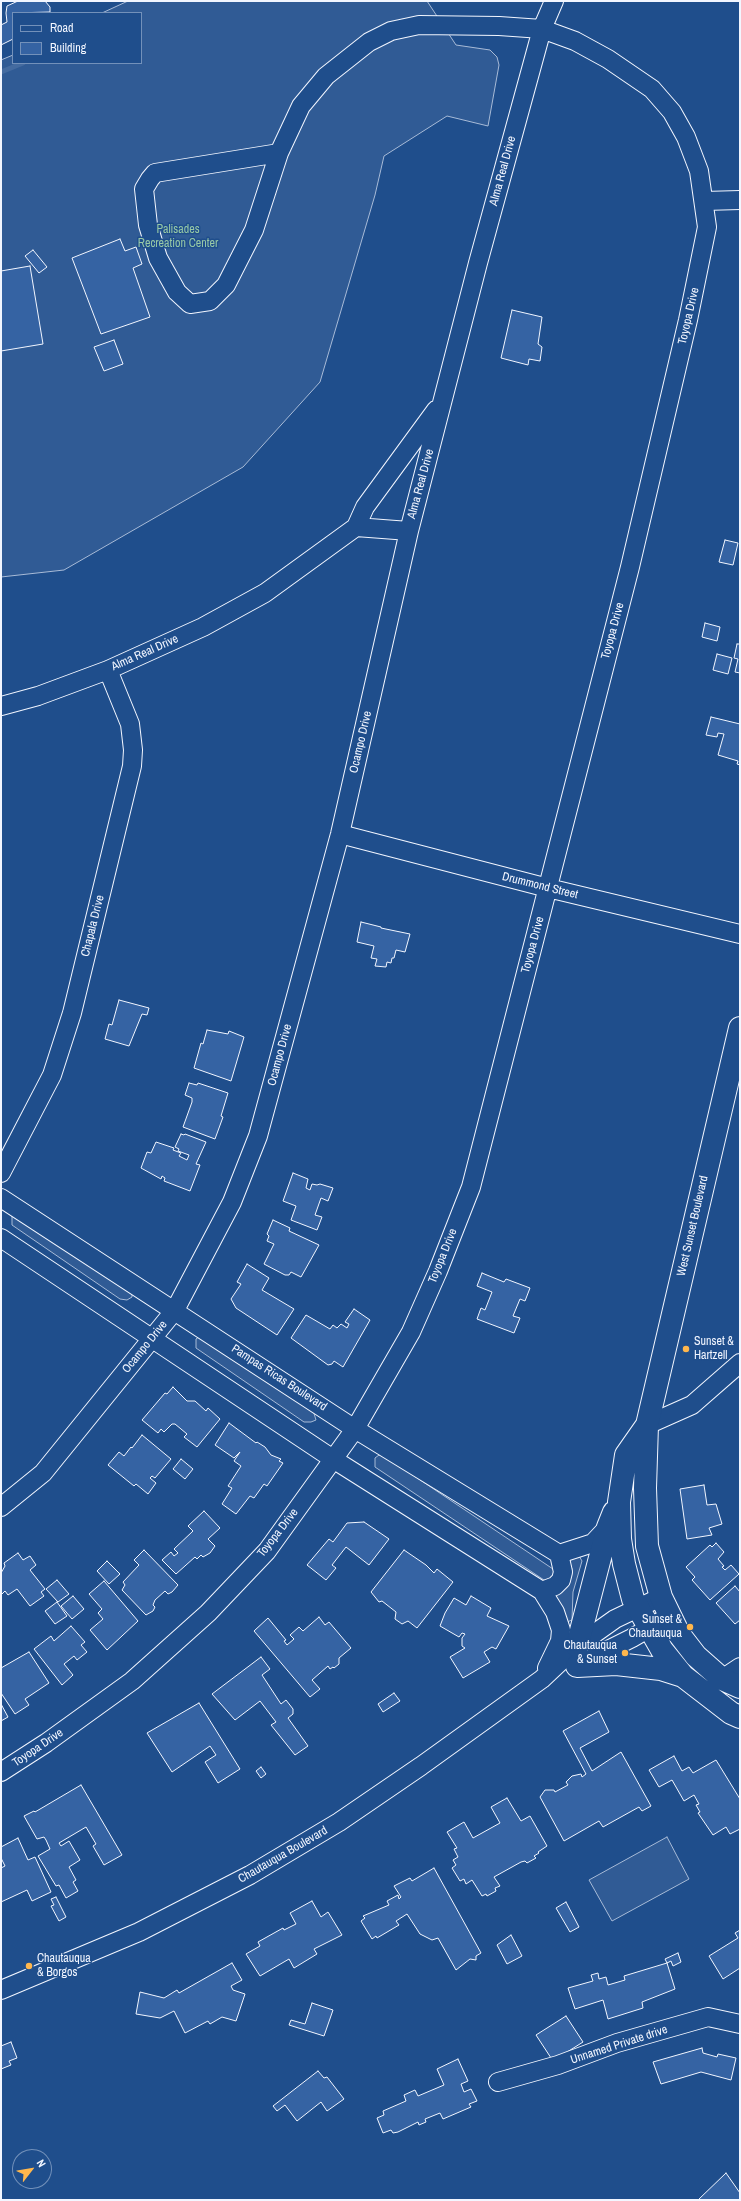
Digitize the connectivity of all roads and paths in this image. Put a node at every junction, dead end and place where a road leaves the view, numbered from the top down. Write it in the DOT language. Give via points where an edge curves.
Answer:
graph roads {
  1 [pos="554,1"];
  2 [pos="542,29"];
  3 [pos="279,153"];
  4 [pos="740,200"];
  5 [pos="704,201"];
  6 [pos="443,401"];
  7 [pos="356,527"];
  8 [pos="409,531"];
  9 [pos="108,670"];
  10 [pos="1,706"];
  11 [pos="340,834"];
  12 [pos="548,888"];
  13 [pos="740,934"];
  14 [pos="740,1028"];
  15 [pos="1,1174"];
  16 [pos="1,1198"];
  17 [pos="1,1238"];
  18 [pos="175,1310"];
  19 [pos="152,1338"];
  20 [pos="740,1363"];
  21 [pos="647,1425"];
  22 [pos="355,1429"];
  23 [pos="333,1459"];
  24 [pos="619,1502"];
  25 [pos="1,1507"];
  26 [pos="608,1527"];
  27 [pos="559,1554"];
  28 [pos="542,1591"];
  29 [pos="665,1607"];
  30 [pos="638,1609"];
  31 [pos="648,1629"];
  32 [pos="577,1656"];
  33 [pos="740,1667"];
  34 [pos="683,1676"];
  35 [pos="542,1679"];
  36 [pos="731,1683"];
  37 [pos="740,1717"];
  38 [pos="1,1772"];
  39 [pos="1,1990"];
  40 [pos="740,2024"];
  41 [pos="498,2082"];
  1 -- 2 [label="street, Alma Real Drive"];
  2 -- 3 [label="street, Toyopa Drive" via="419,25 391,31 369,42 326,76 301,106"];
  2 -- 5 [label="street, Toyopa Drive" via="574,41 608,59 652,89 672,112 686,137 699,170"];
  2 -- 6 [label="street, Alma Real Drive"];
  3 -- 3 [label="street, Toyopa Drive" via="154,173 150,179 144,190 148,225 158,258 177,292 190,304 210,301 226,284 254,230"];
  4 -- 5 [label="street"];
  5 -- 12 [label="street, Toyopa Drive" via="707,227 688,320 630,567 596,692"];
  6 -- 7 [label="street" via="365,507"];
  6 -- 8 [label="street, Alma Real Drive"];
  7 -- 8 [label="street, Alma Real Drive"];
  7 -- 9 [label="street, Alma Real Drive" via="265,593 203,627"];
  8 -- 11 [label="street, Ocampo Drive"];
  9 -- 10 [label="street, Alma Real Drive" via="38,696"];
  9 -- 15 [label="street, Chapala Drive" via="130,724 134,750 132,766 72,1013 52,1075"];
  11 -- 12 [label="street, Drummond Street"];
  11 -- 18 [label="street, Ocampo Drive" via="258,1136 232,1202"];
  12 -- 13 [label="street, Drummond Street"];
  12 -- 22 [label="street, Toyopa Drive" via="471,1187 411,1332"];
  14 -- 21 [label="main road, West Sunset Boulevard"];
  16 -- 18 [label="street, Pampas Ricas Boulevard"];
  17 -- 19 [label="street"];
  18 -- 19 [label="street, Ocampo Drive"];
  18 -- 22 [label="street, Pampas Ricas Boulevard"];
  19 -- 23 [label="street"];
  19 -- 25 [label="street, Ocampo Drive" via="43,1473"];
  20 -- 21 [label="street" via="692,1405"];
  21 -- 24 [label="main road, West Sunset Boulevard" via="626,1455"];
  21 -- 29 [label="main road, West Sunset Boulevard" via="647,1546"];
  22 -- 23 [label="street, Toyopa Drive"];
  22 -- 27 [label="street, Pampas Ricas Boulevard"];
  23 -- 28 [label="street"];
  23 -- 38 [label="street, Toyopa Drive" via="267,1551 208,1613 132,1681"];
  24 -- 26 [label="main road"];
  24 -- 30 [label="main road, West Sunset Boulevard" via="624,1564"];
  26 -- 27 [label="street" via="593,1543"];
  26 -- 32 [label="main road"];
  27 -- 28 [label="street" via="563,1572 561,1580 555,1586"];
  28 -- 35 [label="street" via="555,1612 561,1630 560,1642"];
  29 -- 30 [label="street, Chautauqua Boulevard"];
  29 -- 31 [label="street, Chautauqua Boulevard"];
  29 -- 36 [label="main road, West Sunset Boulevard" via="696,1656"];
  30 -- 31 [label="main road, West Sunset Boulevard"];
  30 -- 32 [label="street, Chautauqua Boulevard" via="615,1619"];
  31 -- 32 [label="street, Chautauqua Boulevard"];
  31 -- 34 [label="main road, West Sunset Boulevard"];
  32 -- 34 [label="main road" via="616,1664 661,1668"];
  32 -- 35 [label="street, Chautauqua Boulevard"];
  33 -- 36 [label="street"];
  34 -- 37 [label="main road, West Sunset Boulevard" via="730,1713"];
  35 -- 39 [label="street, Chautauqua Boulevard" via="339,1822 250,1875 139,1932"];
  40 -- 41 [label="street, Unnamed Private drive" via="708,2017 617,2043 558,2065"];
}
